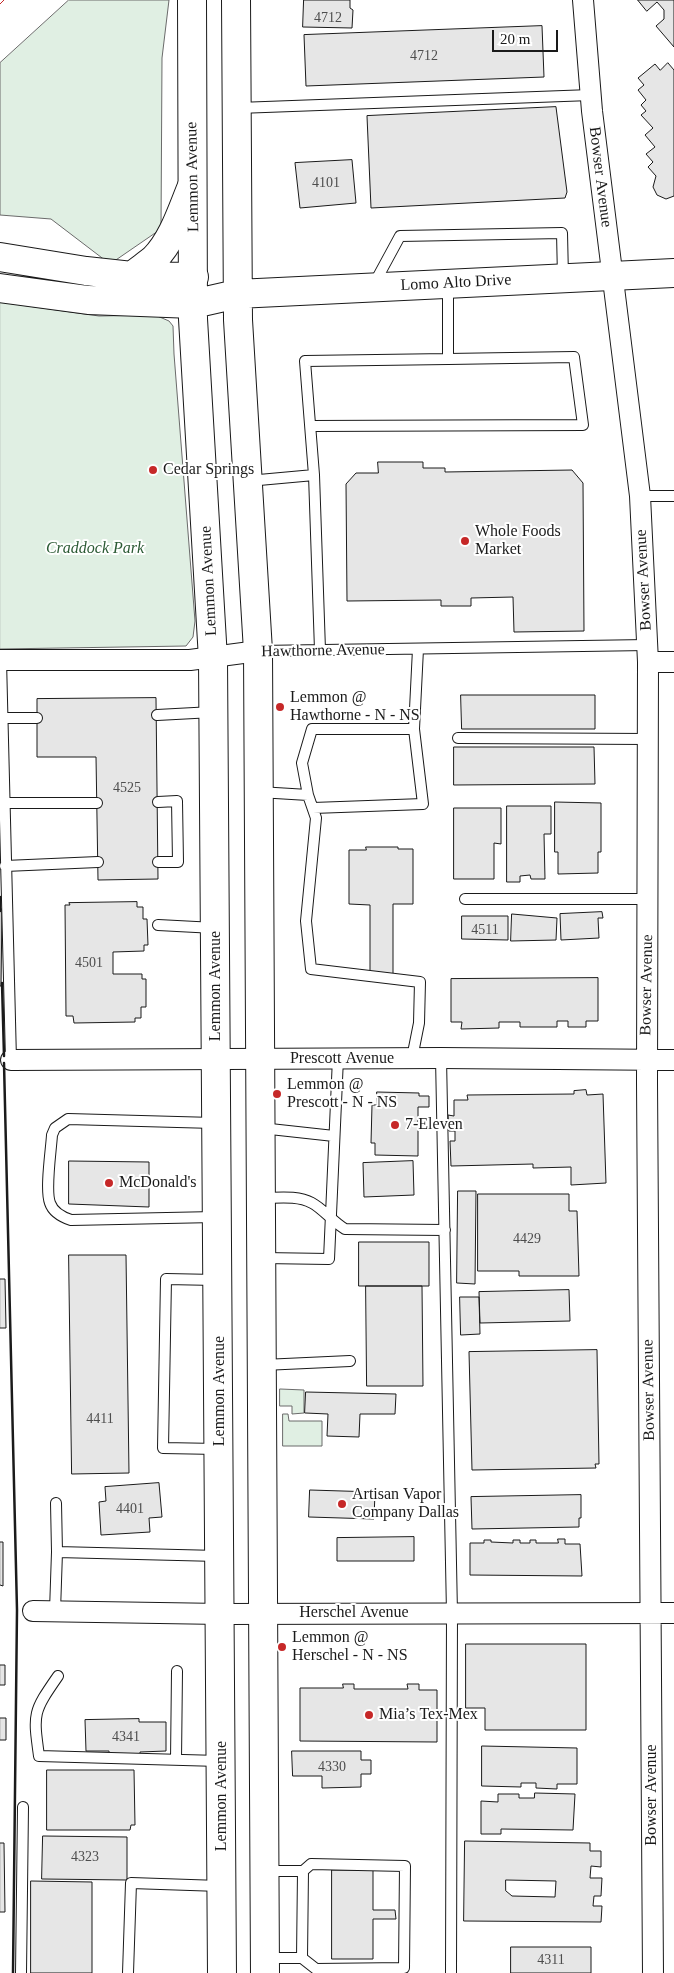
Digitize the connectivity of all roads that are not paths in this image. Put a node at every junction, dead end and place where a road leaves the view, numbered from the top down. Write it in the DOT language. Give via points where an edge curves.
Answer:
graph roads {
  1 [pos="192,0"];
  2 [pos="236,0"];
  3 [pos="583,0"];
  4 [pos="591,95"];
  5 [pos="238,108"];
  6 [pos="192,186"];
  7 [pos="0,257"];
  8 [pos="674,274"];
  9 [pos="613,275"];
  10 [pos="132,276"];
  11 [pos="194,277"];
  12 [pos="563,278"];
  13 [pos="448,284"];
  14 [pos="0,288"];
  15 [pos="372,288"];
  16 [pos="237,294"];
  17 [pos="193,304"];
  18 [pos="448,358"];
  19 [pos="311,426"];
  20 [pos="314,475"];
  21 [pos="247,481"];
  22 [pos="640,496"];
  23 [pos="674,496"];
  24 [pos="418,649"];
  25 [pos="320,650"];
  26 [pos="258,651"];
  27 [pos="648,654"];
  28 [pos="214,658"];
  29 [pos="0,660"];
  30 [pos="674,662"];
  31 [pos="214,712"];
  32 [pos="156,715"];
  33 [pos="2,718"];
  34 [pos="37,718"];
  35 [pos="414,729"];
  36 [pos="458,738"];
  37 [pos="648,739"];
  38 [pos="258,792"];
  39 [pos="308,795"];
  40 [pos="158,802"];
  41 [pos="4,803"];
  42 [pos="97,803"];
  43 [pos="313,808"];
  44 [pos="98,862"];
  45 [pos="158,862"];
  46 [pos="6,866"];
  47 [pos="465,899"];
  48 [pos="648,899"];
  49 [pos="158,925"];
  50 [pos="216,928"];
  51 [pos="338,1058"];
  52 [pos="412,1058"];
  53 [pos="442,1058"];
  54 [pos="217,1059"];
  55 [pos="260,1059"];
  56 [pos="10,1060"];
  57 [pos="647,1060"];
  58 [pos="674,1060"];
  59 [pos="217,1123"];
  60 [pos="260,1128"];
  61 [pos="334,1136"];
  62 [pos="260,1198"];
  63 [pos="218,1217"];
  64 [pos="331,1221"];
  65 [pos="445,1230"];
  66 [pos="261,1258"];
  67 [pos="219,1280"];
  68 [pos="350,1361"];
  69 [pos="262,1365"];
  70 [pos="220,1449"];
  71 [pos="56,1503"];
  72 [pos="57,1552"];
  73 [pos="221,1556"];
  74 [pos="33,1611"];
  75 [pos="55,1611"];
  76 [pos="651,1612"];
  77 [pos="263,1613"];
  78 [pos="452,1613"];
  79 [pos="674,1613"];
  80 [pos="222,1614"];
  81 [pos="178,1672"];
  82 [pos="58,1676"];
  83 [pos="176,1760"];
  84 [pos="222,1761"];
  85 [pos="22,1807"];
  86 [pos="265,1871"];
  87 [pos="303,1871"];
  88 [pos="222,1886"];
  89 [pos="302,1958"];
  90 [pos="265,1965"];
  91 [pos="21,1973"];
  92 [pos="128,1973"];
  93 [pos="222,1973"];
  94 [pos="451,1973"];
  95 [pos="653,1973"];
  1 -- 6 [label="main road, Lemmon Avenue"];
  2 -- 5 [label="main road"];
  3 -- 4 [label="street, Bowser Avenue"];
  4 -- 5 [label="lane"];
  4 -- 9 [label="street, Bowser Avenue"];
  5 -- 16 [label="main road"];
  6 -- 10 [label="main road" via="162,249"];
  6 -- 11 [label="main road, Lemmon Avenue"];
  7 -- 10 [label="main road" via="86,272"];
  8 -- 9 [label="main road, Lomo Alto Drive"];
  9 -- 12 [label="main road, Lomo Alto Drive"];
  9 -- 22 [label="street, Bowser Avenue"];
  10 -- 11 [label="main road"];
  11 -- 16 [label="main road, Lomo Alto Drive"];
  11 -- 17 [label="main road, Lemmon Avenue"];
  12 -- 13 [label="main road, Lomo Alto Drive"];
  12 -- 15 [label="lane" via="562,233 400,236"];
  13 -- 15 [label="main road, Lomo Alto Drive"];
  13 -- 18 [label="lane"];
  14 -- 17 [label="main road, Lomo Alto Drive" via="88,300"];
  15 -- 16 [label="main road, Lomo Alto Drive"];
  16 -- 17 [label="main road, Lomo Alto Drive"];
  16 -- 21 [label="main road"];
  17 -- 28 [label="main road, Lemmon Avenue"];
  18 -- 19 [label="lane" via="305,361"];
  18 -- 19 [label="lane" via="574,357 583,426"];
  19 -- 20 [label="lane"];
  20 -- 21 [label="lane"];
  20 -- 25 [label="lane"];
  21 -- 26 [label="main road"];
  22 -- 23 [label="lane"];
  22 -- 27 [label="street, Bowser Avenue"];
  24 -- 25 [label="lane, Hawthorne Avenue"];
  24 -- 27 [label="lane, Hawthorne Avenue"];
  24 -- 35 [label="lane"];
  25 -- 26 [label="lane, Hawthorne Avenue"];
  26 -- 28 [label="street, Hawthorne Avenue"];
  26 -- 38 [label="main road"];
  27 -- 30 [label="street, Hawthorne Avenue"];
  27 -- 37 [label="street, Bowser Avenue"];
  28 -- 29 [label="street, Hawthorne Avenue"];
  28 -- 31 [label="main road, Lemmon Avenue"];
  29 -- 33 [label="lane"];
  31 -- 32 [label="lane"];
  31 -- 50 [label="main road, Lemmon Avenue"];
  33 -- 34 [label="lane"];
  33 -- 41 [label="lane"];
  35 -- 39 [label="lane" via="312,729 302,763"];
  35 -- 43 [label="lane" via="423,804"];
  36 -- 37 [label="lane"];
  37 -- 48 [label="street, Bowser Avenue"];
  38 -- 39 [label="lane"];
  38 -- 55 [label="main road"];
  39 -- 43 [label="lane"];
  40 -- 45 [label="lane" via="178,801 178,862"];
  41 -- 42 [label="lane"];
  41 -- 46 [label="lane"];
  43 -- 52 [label="lane" via="316,818 306,920 312,969 420,982 419,1023"];
  44 -- 46 [label="lane"];
  46 -- 56 [label="lane"];
  47 -- 48 [label="lane"];
  48 -- 57 [label="street, Bowser Avenue"];
  49 -- 50 [label="lane"];
  50 -- 54 [label="main road, Lemmon Avenue"];
  51 -- 52 [label="street, Prescott Avenue"];
  51 -- 55 [label="street, Prescott Avenue"];
  51 -- 61 [label="lane"];
  52 -- 53 [label="street, Prescott Avenue"];
  53 -- 57 [label="street, Prescott Avenue"];
  53 -- 65 [label="lane"];
  54 -- 55 [label="street, Prescott Avenue"];
  54 -- 56 [label="street, Prescott Avenue"];
  54 -- 59 [label="main road, Lemmon Avenue"];
  55 -- 60 [label="main road"];
  57 -- 58 [label="street, Prescott Avenue"];
  57 -- 76 [label="street, Bowser Avenue"];
  59 -- 63 [label="main road, Lemmon Avenue"];
  59 -- 63 [label="lane" via="68,1119 55,1128 52,1135 49,1197 55,1211 71,1220"];
  60 -- 61 [label="lane"];
  60 -- 62 [label="main road"];
  61 -- 64 [label="lane"];
  62 -- 64 [label="lane" via="301,1198 313,1203"];
  62 -- 66 [label="main road"];
  63 -- 67 [label="main road, Lemmon Avenue"];
  64 -- 65 [label="lane" via="345,1230"];
  64 -- 66 [label="lane" via="329,1259"];
  65 -- 78 [label="lane"];
  66 -- 69 [label="main road"];
  67 -- 70 [label="main road, Lemmon Avenue"];
  67 -- 70 [label="lane" via="166,1279 163,1448"];
  68 -- 69 [label="lane"];
  69 -- 77 [label="main road"];
  70 -- 73 [label="main road, Lemmon Avenue"];
  71 -- 72 [label="lane"];
  72 -- 73 [label="lane"];
  72 -- 75 [label="lane"];
  73 -- 80 [label="main road, Lemmon Avenue"];
  74 -- 75 [label="street, Herschel Avenue"];
  75 -- 80 [label="street, Herschel Avenue"];
  76 -- 78 [label="street, Herschel Avenue"];
  76 -- 79 [label="street, Herschel Avenue"];
  76 -- 95 [label="street, Bowser Avenue"];
  77 -- 78 [label="street, Herschel Avenue"];
  77 -- 80 [label="street, Herschel Avenue"];
  77 -- 86 [label="main road"];
  78 -- 94 [label="lane"];
  80 -- 84 [label="main road, Lemmon Avenue"];
  81 -- 83 [label="lane"];
  82 -- 83 [label="lane" via="38,1705 34,1723 39,1756"];
  83 -- 84 [label="lane"];
  84 -- 88 [label="main road, Lemmon Avenue"];
  85 -- 91 [label="lane"];
  86 -- 87 [label="lane"];
  86 -- 90 [label="main road"];
  87 -- 89 [label="lane"];
  87 -- 89 [label="lane" via="311,1864 405,1866 404,1968 316,1969"];
  88 -- 92 [label="lane" via="131,1884"];
  88 -- 93 [label="main road, Lemmon Avenue"];
  89 -- 90 [label="lane"];
}
